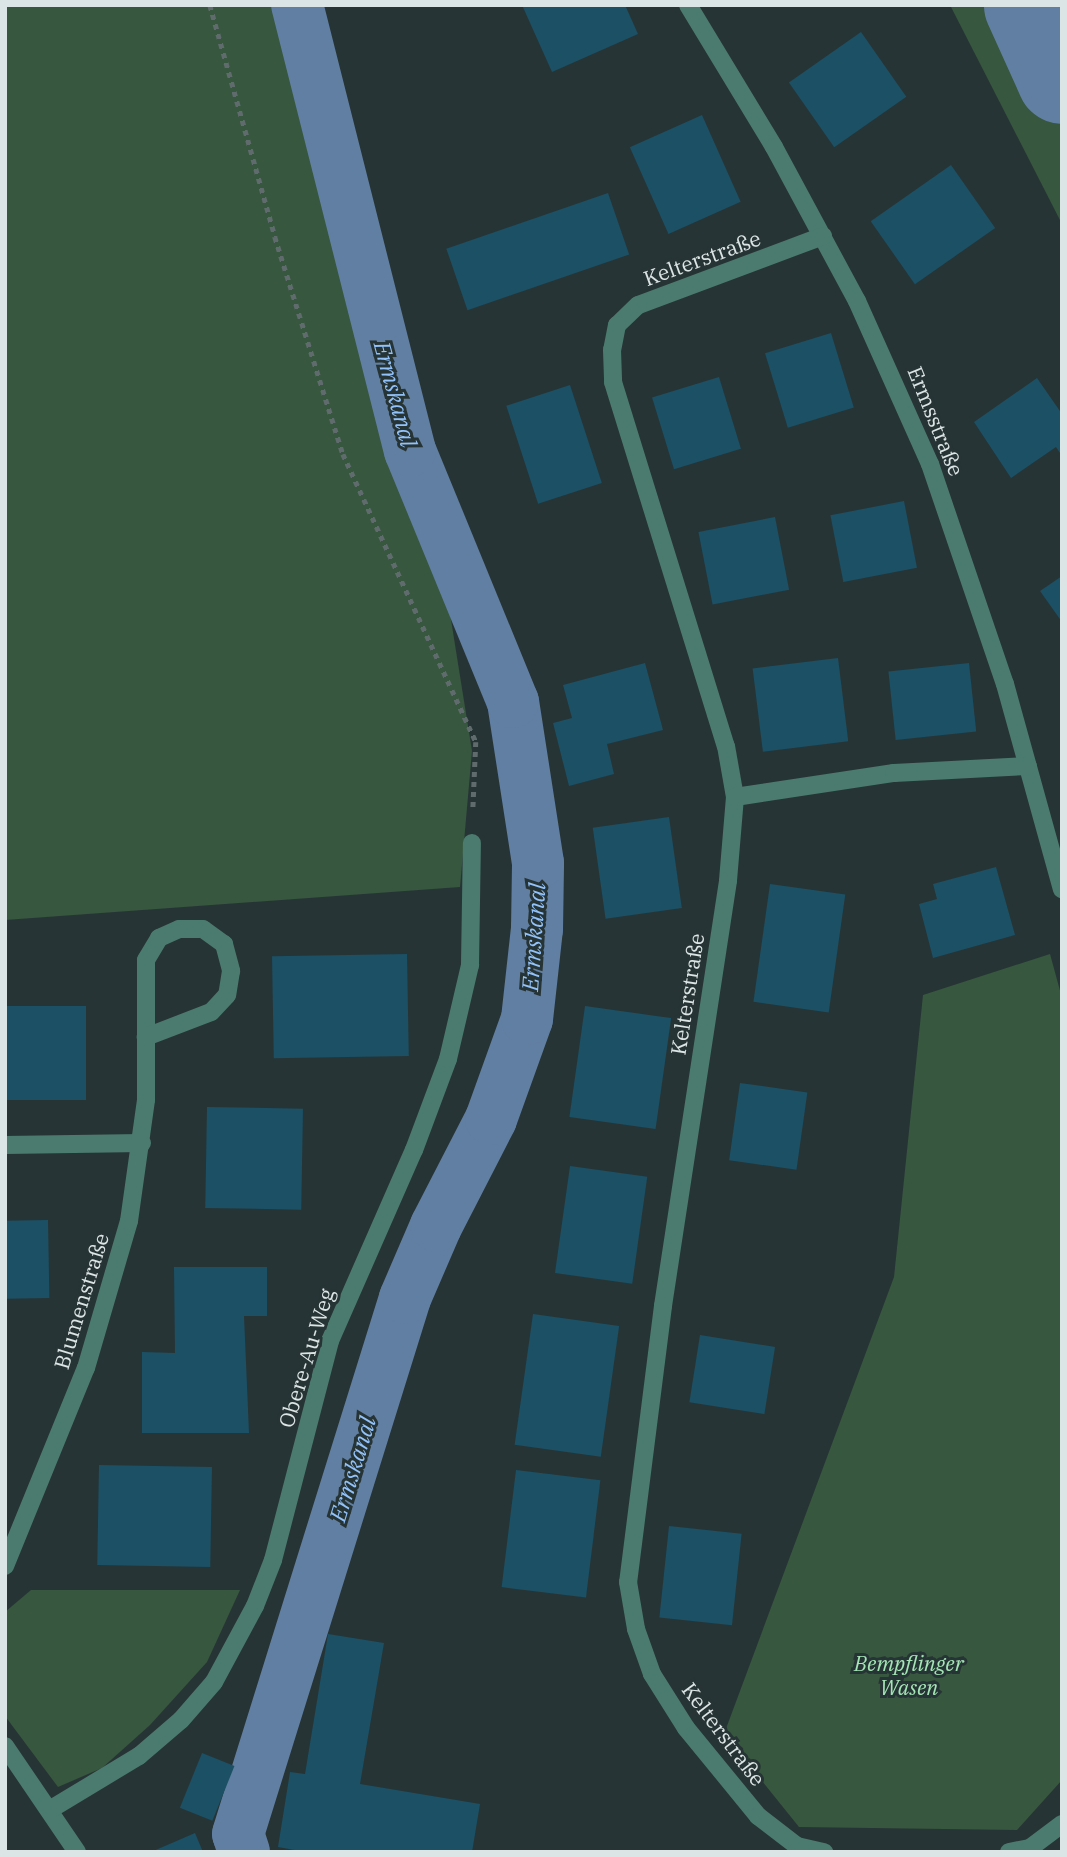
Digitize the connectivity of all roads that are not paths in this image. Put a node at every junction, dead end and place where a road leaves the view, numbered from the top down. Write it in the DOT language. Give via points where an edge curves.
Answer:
graph roads {
  1 [pos="688,5"];
  2 [pos="822,236"];
  3 [pos="1028,766"];
  4 [pos="735,797"];
  5 [pos="472,843"];
  6 [pos="1062,889"];
  7 [pos="146,1037"];
  8 [pos="142,1143"];
  9 [pos="5,1145"];
  10 [pos="5,1566"];
  11 [pos="5,1746"];
  12 [pos="51,1808"];
  13 [pos="1062,1824"];
  14 [pos="796,1849"];
  15 [pos="1030,1850"];
  16 [pos="77,1852"];
  17 [pos="824,1852"];
  18 [pos="1009,1852"];
  1 -- 2 [label="street, Ermsstraße"];
  2 -- 3 [label="street, Ermsstraße" via="886,360 930,464 976,593"];
  2 -- 4 [label="street, Kelterstraße" via="638,305 617,325 612,350 613,382 726,746"];
  3 -- 4 [label="street" via="894,773"];
  3 -- 6 [label="street, Ermsstraße"];
  4 -- 14 [label="street, Kelterstraße" via="730,869 663,1306 628,1581 636,1629 652,1674 686,1728 758,1816"];
  5 -- 12 [label="street, Obere-Au-Weg" via="470,965 448,1059 414,1150 330,1341 273,1560 255,1606 214,1682 181,1720 139,1756"];
  7 -- 7 [label="street, Blumenstraße" via="146,960 159,938 179,929 203,929 224,944 231,971 227,995 211,1012"];
  7 -- 8 [label="street, Blumenstraße"];
  8 -- 9 [label="street"];
  8 -- 10 [label="street, Blumenstraße" via="129,1221 86,1368"];
  11 -- 12 [label="street"];
  12 -- 16 [label="street"];
  13 -- 15 [label="street"];
  14 -- 17 [label="street"];
  15 -- 18 [label="street"];
}
